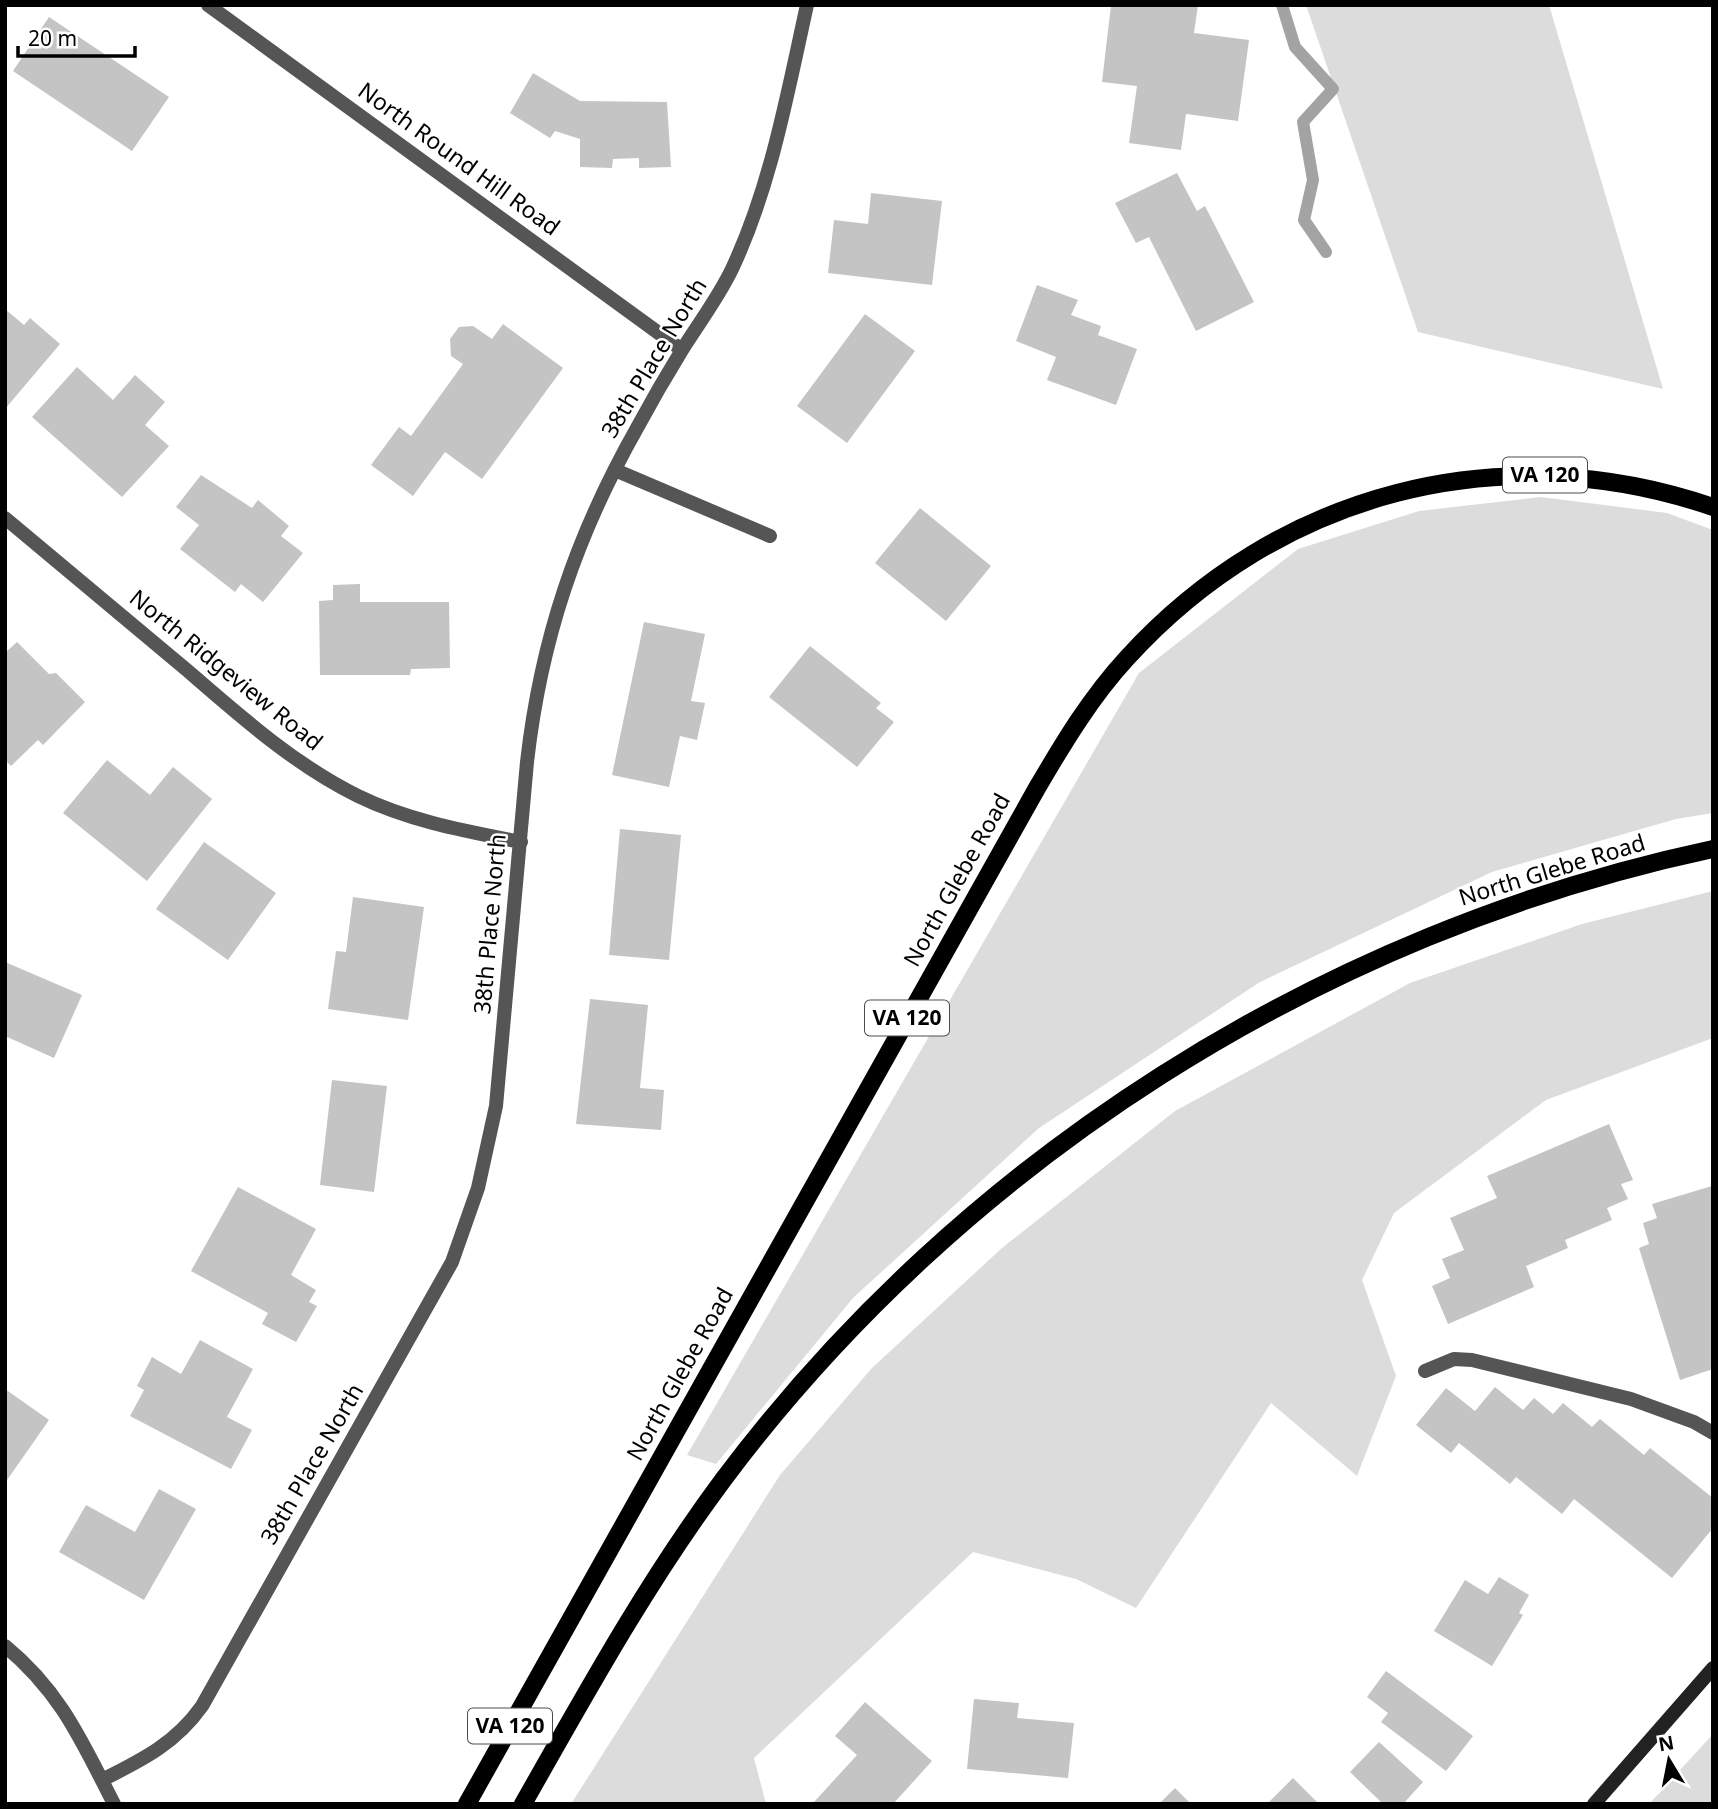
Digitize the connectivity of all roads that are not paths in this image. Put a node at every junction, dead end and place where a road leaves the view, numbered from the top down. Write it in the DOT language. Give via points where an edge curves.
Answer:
graph roads {
  1 [pos="208,5"];
  2 [pos="807,5"];
  3 [pos="682,350"];
  4 [pos="615,470"];
  5 [pos="1713,507"];
  6 [pos="5,518"];
  7 [pos="770,536"];
  8 [pos="521,842"];
  9 [pos="1713,849"];
  10 [pos="1425,1371"];
  11 [pos="1713,1433"];
  12 [pos="5,1646"];
  13 [pos="1713,1668"];
  14 [pos="102,1780"];
  15 [pos="114,1804"];
  16 [pos="467,1804"];
  17 [pos="523,1804"];
  18 [pos="1594,1804"];
  1 -- 3 [label="street, North Round Hill Road"];
  2 -- 3 [label="street, 38th Place North" via="761,198 731,272"];
  3 -- 4 [label="street, 38th Place North"];
  4 -- 7 [label="street"];
  4 -- 8 [label="street, 38th Place North" via="576,556 548,640 532,723"];
  5 -- 16 [label="main road, North Glebe Road / VA 120" via="1646,488 1559,475 1472,478 1398,492 1276,539 1190,598 1127,658 1075,724 1037,788"];
  6 -- 8 [label="street, North Ridgeview Road" via="259,731 326,778 391,811"];
  8 -- 14 [label="street, 38th Place North" via="496,1106 478,1188 452,1262 202,1706 173,1740"];
  9 -- 17 [label="main road, North Glebe Road / VA 120" via="1532,897 1335,977 1182,1062 1014,1180 864,1317 724,1478 645,1593"];
  10 -- 11 [label="street" via="1454,1359 1472,1360 1631,1399"];
  12 -- 14 [label="street" via="57,1698"];
  13 -- 18 [label="street"];
  14 -- 15 [label="street"];
}
